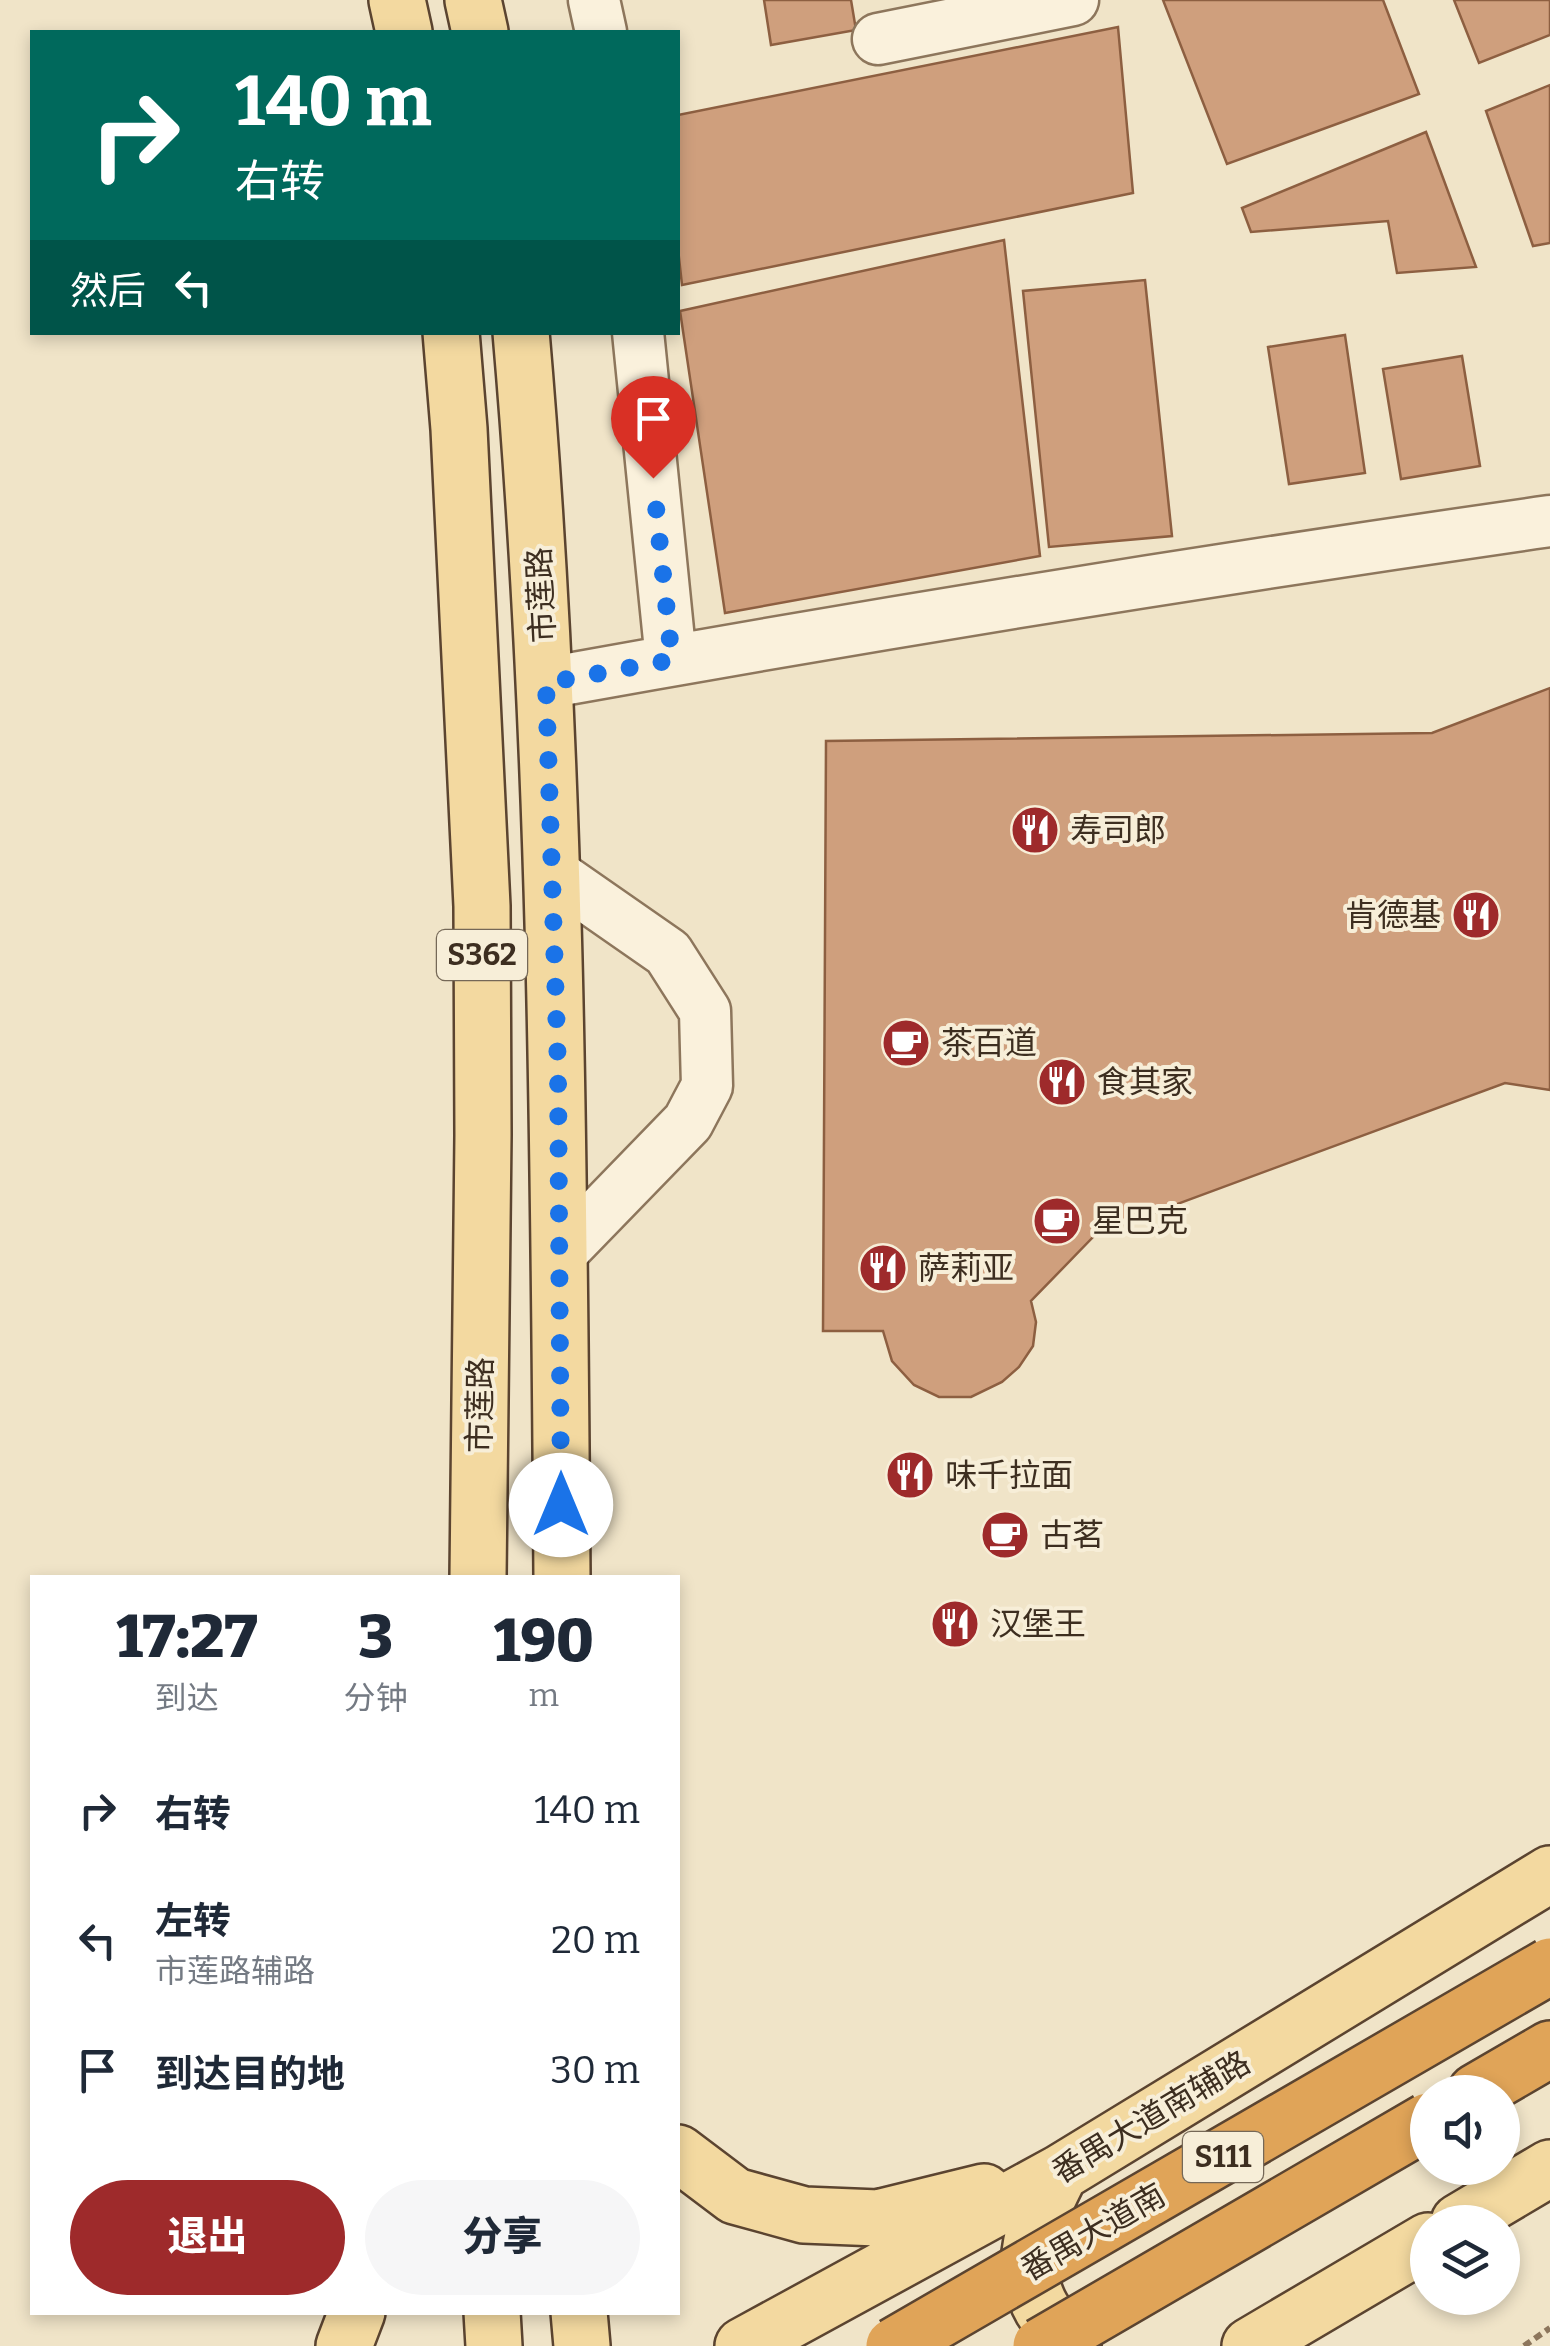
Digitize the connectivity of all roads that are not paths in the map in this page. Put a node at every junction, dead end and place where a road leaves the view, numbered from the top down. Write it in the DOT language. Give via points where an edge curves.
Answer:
graph roads {
  1 [pos="397,0"];
  2 [pos="473,0"];
  3 [pos="594,0"];
  4 [pos="1073,0"];
  5 [pos="404,30"];
  6 [pos="480,30"];
  7 [pos="601,30"];
  8 [pos="878,39"];
  9 [pos="450,335"];
  10 [pos="521,335"];
  11 [pos="638,335"];
  12 [pos="1550,521"];
  13 [pos="672,660"];
  14 [pos="546,683"];
  15 [pos="553,873"];
  16 [pos="559,1255"];
  17 [pos="478,1575"];
  18 [pos="562,1575"];
  19 [pos="1550,1874"];
  20 [pos="1550,1966"];
  21 [pos="1550,2048"];
  22 [pos="1505,2075"];
  23 [pos="1410,2132"];
  24 [pos="680,2155"];
  25 [pos="1060,2173"];
  26 [pos="1543,2186"];
  27 [pos="1498,2205"];
  28 [pos="1410,2252"];
  29 [pos="356,2315"];
  30 [pos="492,2315"];
  31 [pos="579,2315"];
  32 [pos="344,2346"];
  33 [pos="494,2346"];
  34 [pos="582,2346"];
  35 [pos="743,2346"];
  36 [pos="894,2346"];
  37 [pos="1041,2346"];
  38 [pos="1073,2346"];
  39 [pos="1250,2346"];
  1 -- 5 [label="main road"];
  2 -- 6 [label="main road"];
  3 -- 7 [label="street"];
  4 -- 8 [label="street"];
  9 -- 17 [label="main road, 市莲路 / S362" via="482,906"];
  10 -- 14 [label="main road, 市莲路 / S362"];
  11 -- 13 [label="street"];
  12 -- 13 [label="street"];
  13 -- 14 [label="street"];
  14 -- 15 [label="main road, 市莲路 / S362"];
  15 -- 16 [label="main road, 市莲路 / S362"];
  15 -- 16 [label="street" via="668,953 705,1011 706,1068 706,1086 688,1122"];
  16 -- 18 [label="main road, 市莲路 / S362"];
  19 -- 25 [label="main road, 番禺大道南辅路"];
  20 -- 36 [label="highway, 番禺大道南 / S111, bridge"];
  21 -- 22 [label="highway"];
  23 -- 37 [label="highway, S111, bridge"];
  24 -- 25 [label="main road" via="735,2196 804,2215 878,2218"];
  25 -- 35 [label="main road, 番禺大道南辅路"];
  25 -- 38 [label="main road" via="1029,2241 1032,2285 1042,2309"];
  26 -- 27 [label="main road"];
  28 -- 39 [label="main road"];
  29 -- 32 [label="main road"];
  30 -- 33 [label="main road"];
  31 -- 34 [label="main road"];
}
